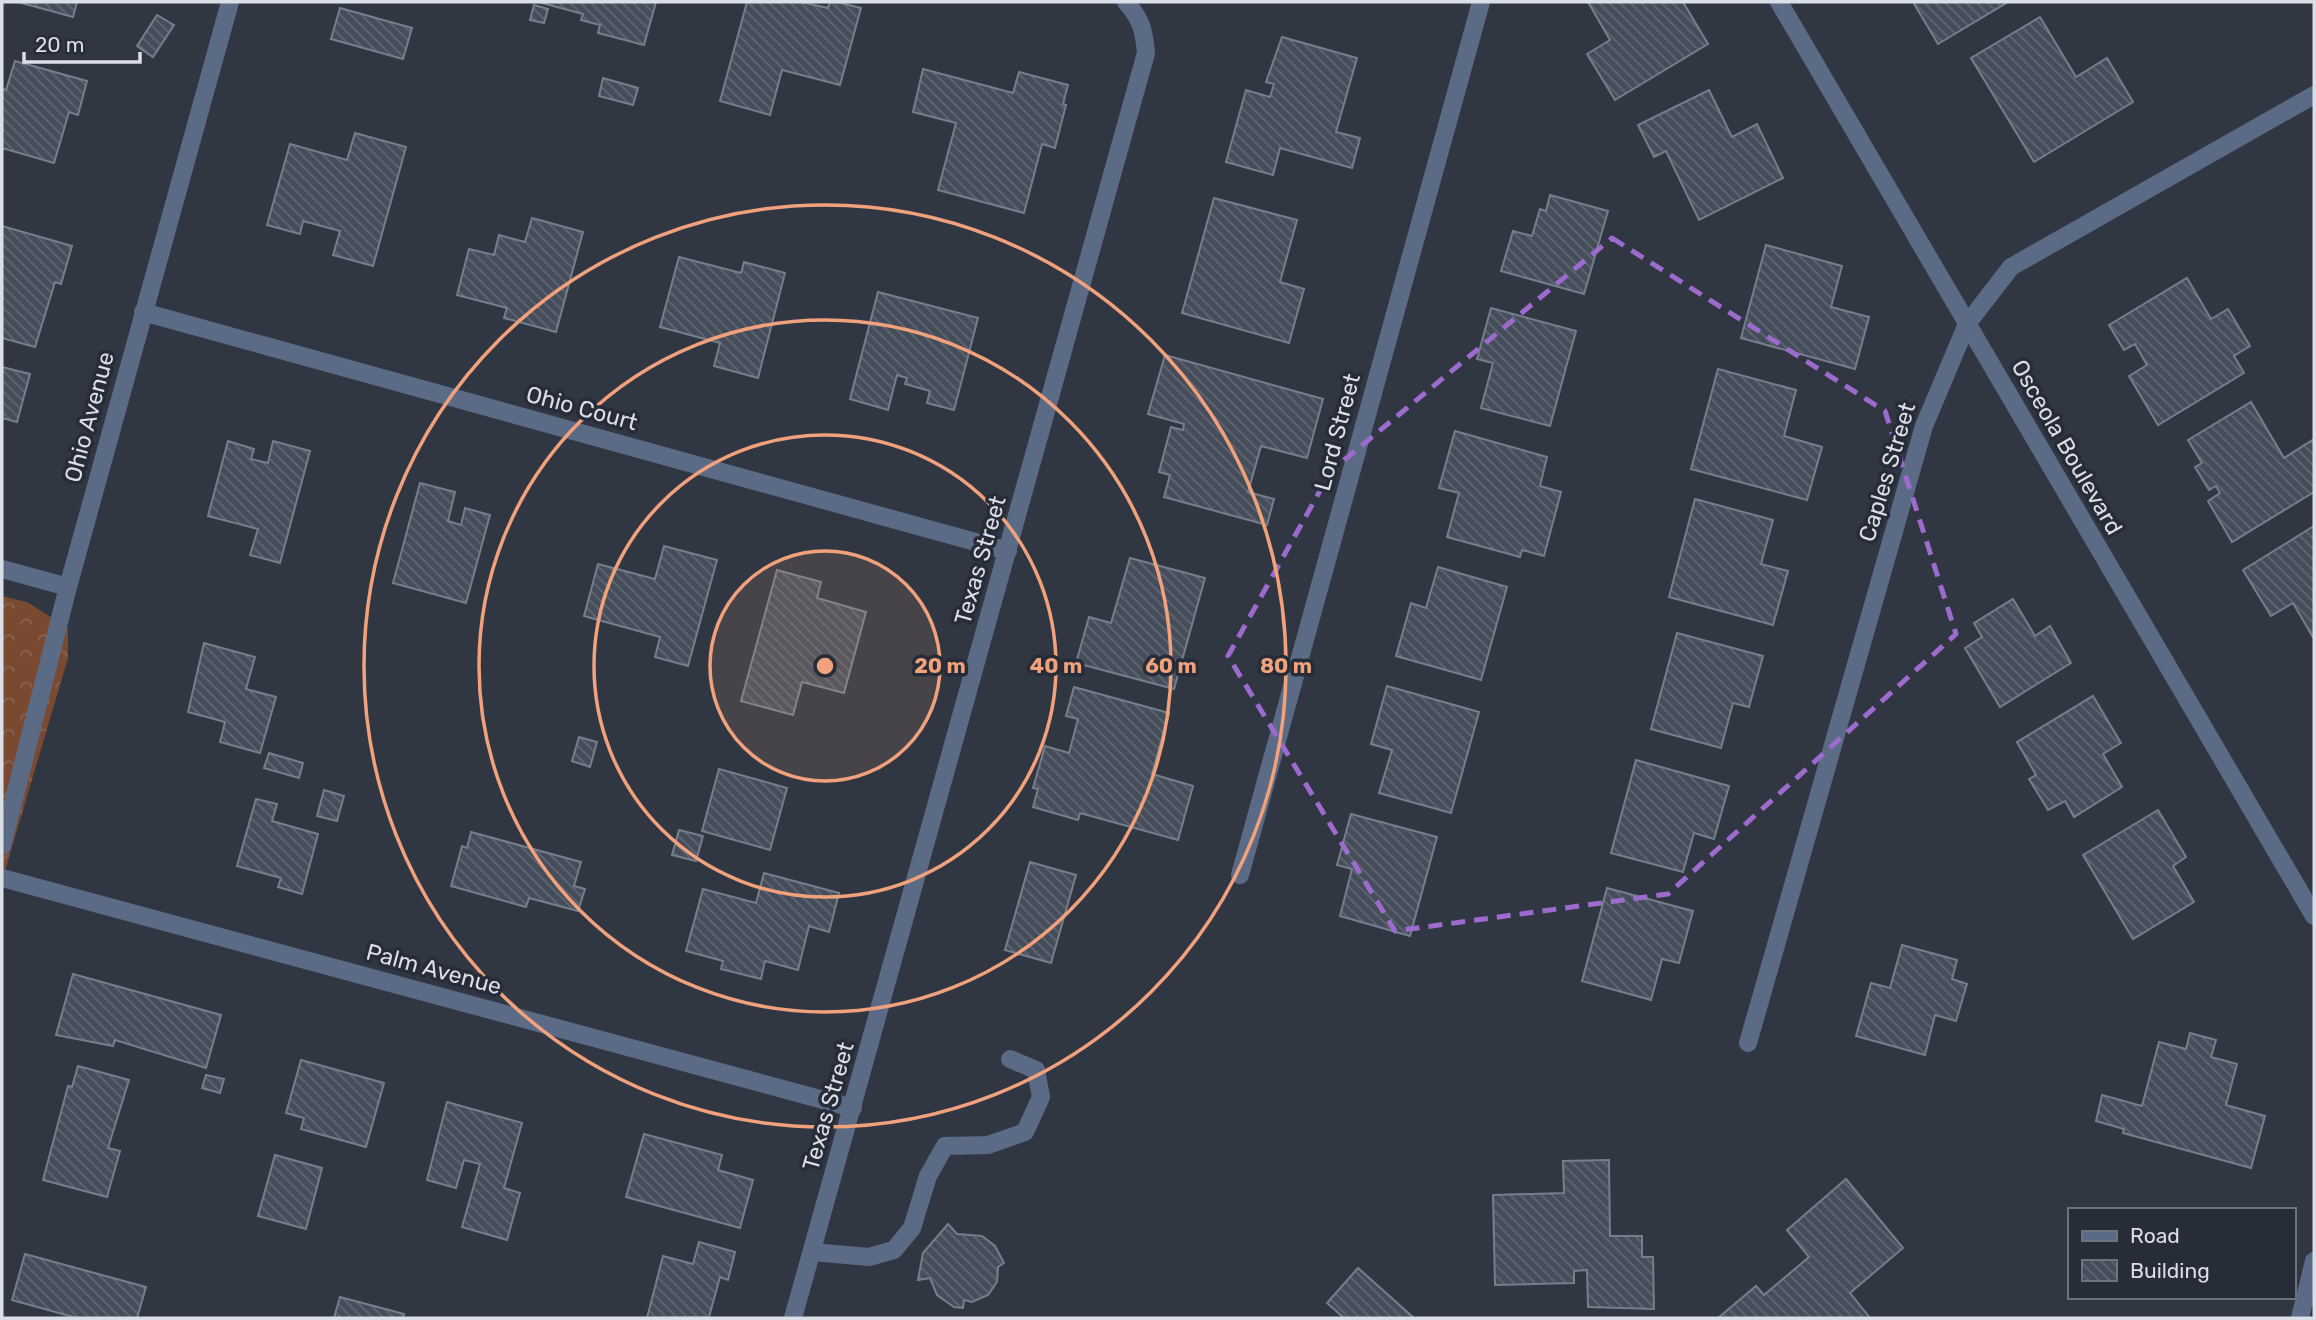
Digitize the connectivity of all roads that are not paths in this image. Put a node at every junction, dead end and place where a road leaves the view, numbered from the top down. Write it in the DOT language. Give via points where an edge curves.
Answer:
graph roads {
  1 [pos="230,2"];
  2 [pos="1126,2"];
  3 [pos="1481,2"];
  4 [pos="1779,2"];
  5 [pos="2314,95"];
  6 [pos="143,312"];
  7 [pos="1967,324"];
  8 [pos="1008,551"];
  9 [pos="2,569"];
  10 [pos="68,587"];
  11 [pos="2,846"];
  12 [pos="1240,875"];
  13 [pos="2,878"];
  14 [pos="2314,916"];
  15 [pos="1748,1043"];
  16 [pos="1010,1059"];
  17 [pos="853,1108"];
  18 [pos="812,1252"];
  19 [pos="2314,1261"];
  20 [pos="793,1318"];
  21 [pos="2300,1318"];
  1 -- 6 [label="street, Ohio Avenue"];
  2 -- 8 [label="street, Texas Street" via="1144,30 1146,52"];
  3 -- 12 [label="street, Lord Street"];
  4 -- 7 [label="street, Osceola Boulevard"];
  5 -- 7 [label="street, Caples Street" via="2011,267"];
  6 -- 8 [label="street, Ohio Court"];
  6 -- 10 [label="street, Ohio Avenue"];
  7 -- 14 [label="street, Osceola Boulevard"];
  7 -- 15 [label="street, Caples Street" via="1924,426"];
  8 -- 17 [label="street, Texas Street"];
  9 -- 10 [label="street"];
  10 -- 11 [label="street, Ohio Avenue"];
  13 -- 17 [label="street, Palm Avenue"];
  16 -- 18 [label="street" via="1036,1070 1041,1097 1025,1132 988,1145 945,1146 928,1176 912,1228 894,1250 869,1257"];
  17 -- 18 [label="street, Texas Street"];
  18 -- 20 [label="street, Texas Street"];
  19 -- 21 [label="street"];
}
